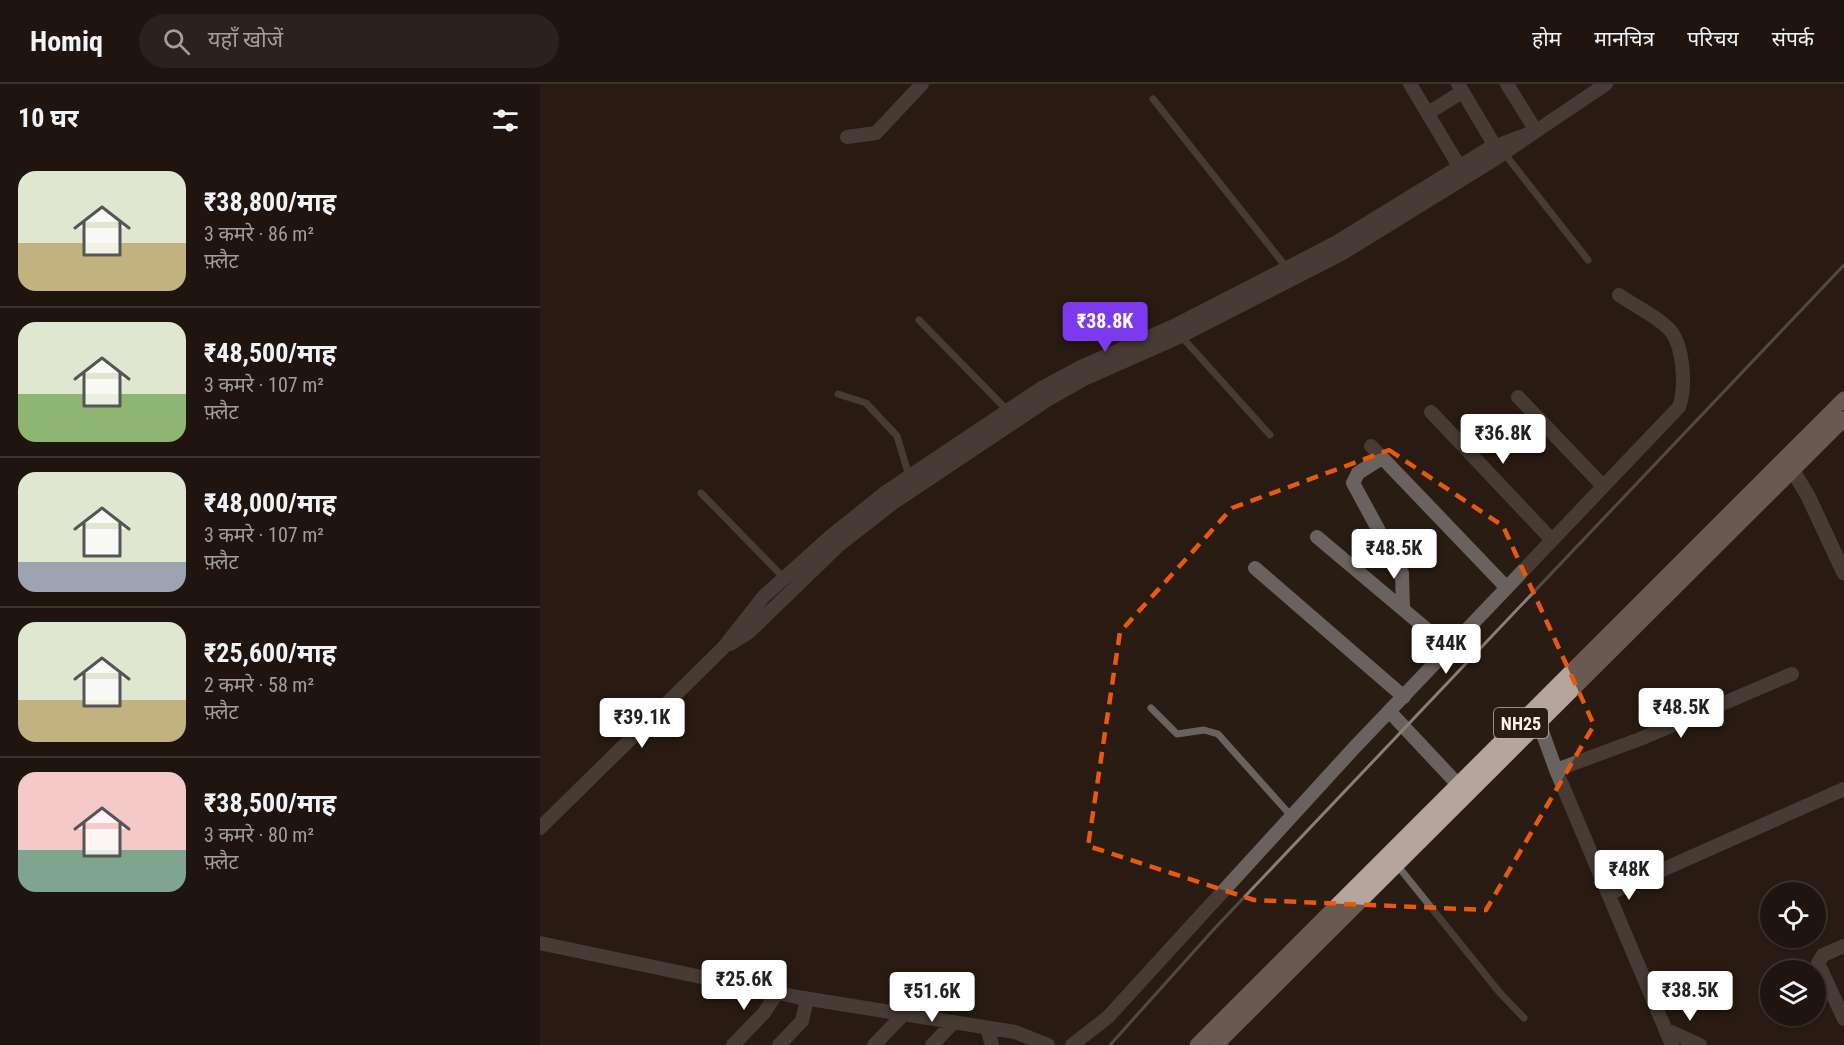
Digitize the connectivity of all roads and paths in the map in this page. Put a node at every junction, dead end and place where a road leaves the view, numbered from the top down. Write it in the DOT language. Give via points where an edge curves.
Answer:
graph roads {
  1 [pos="922,84"];
  2 [pos="1410,84"];
  3 [pos="1507,84"];
  4 [pos="1606,84"];
  5 [pos="1460,88"];
  6 [pos="1154,99"];
  7 [pos="1428,113"];
  8 [pos="1536,131"];
  9 [pos="847,137"];
  10 [pos="1500,150"];
  11 [pos="1459,166"];
  12 [pos="1588,260"];
  13 [pos="1287,268"];
  14 [pos="1619,295"];
  15 [pos="919,320"];
  16 [pos="1181,336"];
  17 [pos="838,394"];
  18 [pos="1518,397"];
  19 [pos="1844,399"];
  20 [pos="1006,410"];
  21 [pos="1431,412"];
  22 [pos="1844,419"];
  23 [pos="1270,435"];
  24 [pos="1371,446"];
  25 [pos="1382,458"];
  26 [pos="1789,464"];
  27 [pos="909,476"];
  28 [pos="1603,486"];
  29 [pos="701,493"];
  30 [pos="1317,537"];
  31 [pos="1552,540"];
  32 [pos="1255,568"];
  33 [pos="1844,573"];
  34 [pos="784,578"];
  35 [pos="1506,587"];
  36 [pos="1403,609"];
  37 [pos="723,648"];
  38 [pos="1449,648"];
  39 [pos="1792,674"];
  40 [pos="1404,697"];
  41 [pos="1151,708"];
  42 [pos="1389,712"];
  43 [pos="1539,723"];
  44 [pos="1556,770"];
  45 [pos="1844,789"];
  46 [pos="1463,790"];
  47 [pos="1292,817"];
  48 [pos="540,828"];
  49 [pos="1397,865"];
  50 [pos="1608,894"];
  51 [pos="540,943"];
  52 [pos="1844,946"];
  53 [pos="777,993"];
  54 [pos="807,999"];
  55 [pos="904,1014"];
  56 [pos="1524,1018"];
  57 [pos="1844,1019"];
  58 [pos="954,1023"];
  59 [pos="987,1028"];
  60 [pos="1665,1029"];
  61 [pos="1075,1044"];
  62 [pos="733,1045"];
  63 [pos="779,1045"];
  64 [pos="874,1045"];
  65 [pos="932,1045"];
  66 [pos="992,1045"];
  67 [pos="1048,1045"];
  68 [pos="1197,1045"];
  69 [pos="1216,1045"];
  70 [pos="1672,1045"];
  71 [pos="1700,1045"];
  1 -- 9 [label="street" via="876,133"];
  2 -- 7 [label="street"];
  3 -- 8 [label="street"];
  4 -- 8 [label="street"];
  5 -- 7 [label="street"];
  5 -- 10 [label="street"];
  6 -- 13 [label="lane"];
  7 -- 11 [label="street"];
  8 -- 10 [label="street"];
  10 -- 11 [label="street"];
  10 -- 12 [label="lane"];
  10 -- 16 [label="street" via="1343,253"];
  11 -- 13 [label="street" via="1337,242"];
  13 -- 20 [label="street" via="1174,326 1081,367"];
  14 -- 28 [label="street" via="1671,331 1682,372 1683,394 1679,407"];
  15 -- 20 [label="lane"];
  16 -- 23 [label="lane"];
  16 -- 37 [label="street" via="1086,378 1047,400 912,490 839,545 749,632"];
  17 -- 27 [label="lane" via="866,403 897,436"];
  18 -- 28 [label="street"];
  19 -- 26 [label="main road, NH25"];
  20 -- 27 [label="street"];
  21 -- 31 [label="street"];
  22 -- 26 [label="main road, NH25"];
  24 -- 25 [label="street"];
  25 -- 35 [label="street"];
  25 -- 36 [label="street" via="1358,473 1353,483 1402,573"];
  26 -- 33 [label="street"];
  26 -- 43 [label="main road, NH25"];
  26 -- 46 [label="main road, NH25"];
  27 -- 34 [label="street"];
  28 -- 31 [label="street"];
  29 -- 34 [label="lane"];
  30 -- 36 [label="street"];
  31 -- 35 [label="street"];
  32 -- 40 [label="street"];
  34 -- 37 [label="street" via="764,596"];
  35 -- 38 [label="street"];
  36 -- 38 [label="street"];
  37 -- 48 [label="street"];
  38 -- 40 [label="street"];
  39 -- 44 [label="street"];
  40 -- 42 [label="street"];
  41 -- 47 [label="lane" via="1177,734 1204,730 1218,734"];
  42 -- 46 [label="street"];
  42 -- 47 [label="street"];
  43 -- 44 [label="street"];
  43 -- 46 [label="main road, NH25"];
  44 -- 50 [label="street"];
  45 -- 50 [label="street"];
  46 -- 49 [label="main road, NH25"];
  46 -- 68 [label="main road, NH25"];
  47 -- 61 [label="street" via="1108,1017"];
  49 -- 56 [label="lane"];
  49 -- 69 [label="main road, NH25"];
  50 -- 60 [label="street"];
  51 -- 53 [label="street"];
  52 -- 57 [label="street" via="1823,955 1818,963"];
  53 -- 54 [label="street"];
  53 -- 62 [label="street"];
  54 -- 55 [label="street"];
  54 -- 63 [label="street" via="802,1021"];
  55 -- 58 [label="street"];
  55 -- 64 [label="street"];
  58 -- 59 [label="street"];
  58 -- 65 [label="street"];
  59 -- 66 [label="street"];
  59 -- 67 [label="street" via="1015,1032"];
  60 -- 70 [label="street"];
  60 -- 71 [label="street"];
}
